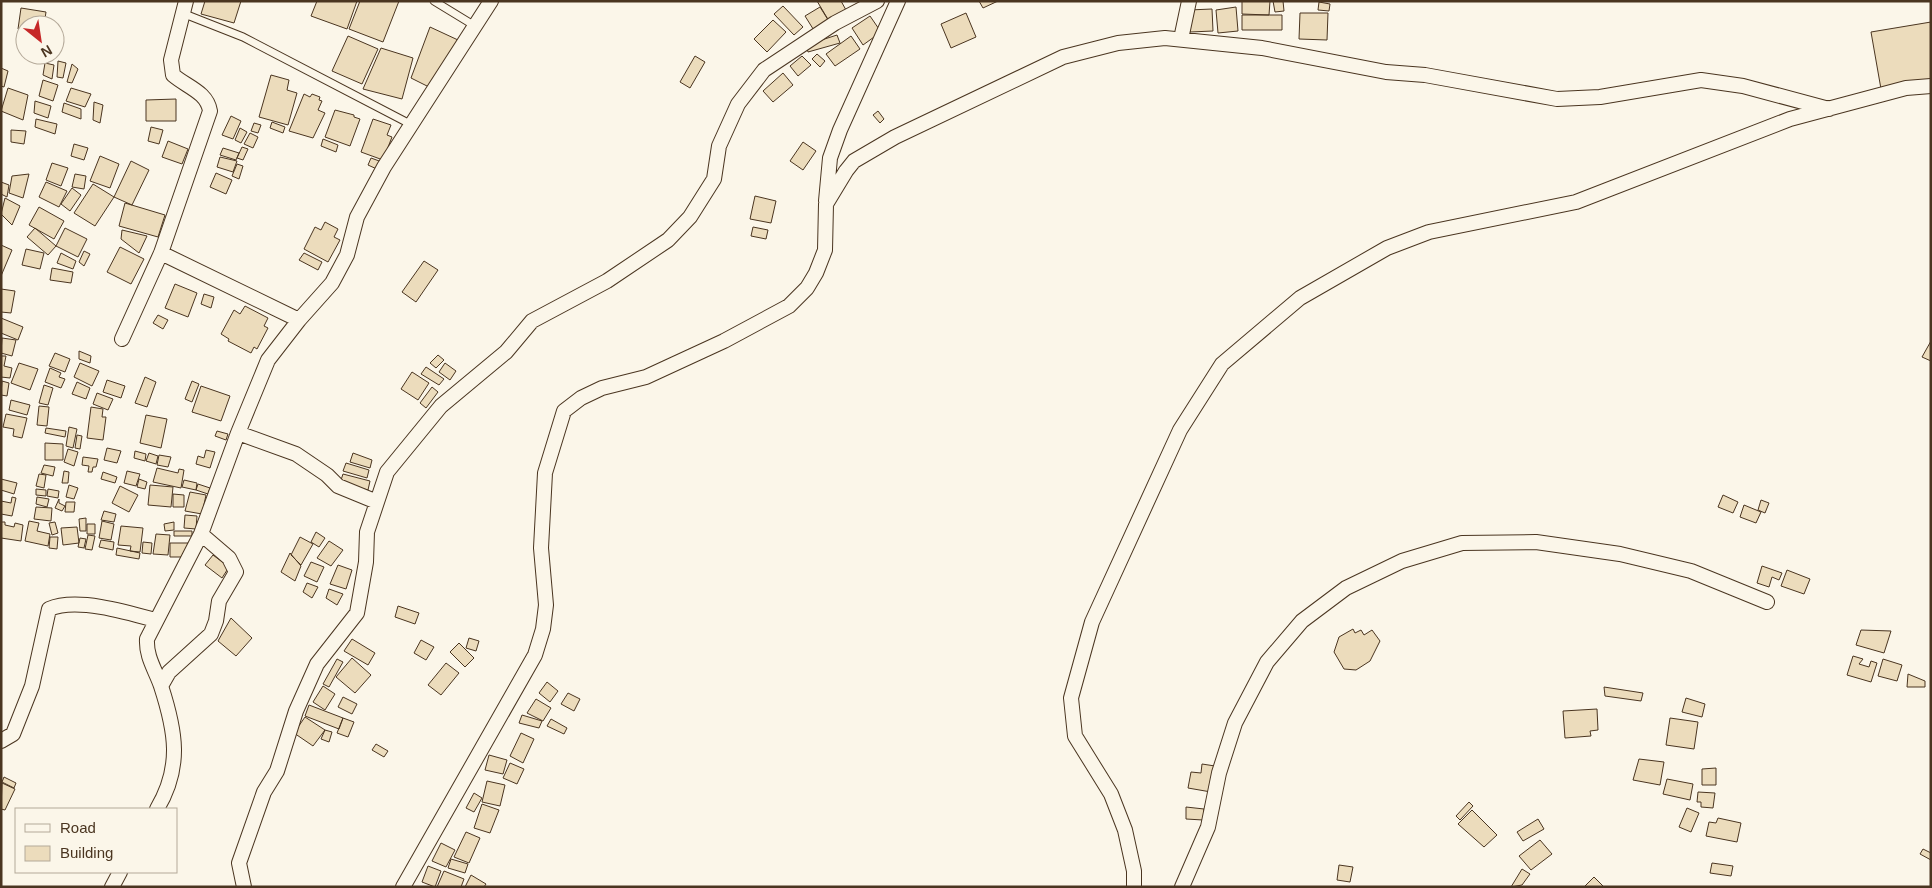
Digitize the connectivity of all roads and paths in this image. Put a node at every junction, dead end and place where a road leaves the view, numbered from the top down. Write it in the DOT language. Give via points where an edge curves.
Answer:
graph roads {
  1 [pos="434,1"];
  2 [pos="491,1"];
  3 [pos="878,1"];
  4 [pos="898,1"];
  5 [pos="1189,1"];
  6 [pos="184,7"];
  7 [pos="475,26"];
  8 [pos="1180,39"];
  9 [pos="1931,86"];
  10 [pos="1829,109"];
  11 [pos="412,125"];
  12 [pos="826,204"];
  13 [pos="161,253"];
  14 [pos="299,320"];
  15 [pos="122,339"];
  16 [pos="238,433"];
  17 [pos="376,502"];
  18 [pos="200,534"];
  19 [pos="1767,602"];
  20 [pos="155,620"];
  21 [pos="161,686"];
  22 [pos="1,741"];
  23 [pos="157,808"];
  24 [pos="119,873"];
  25 [pos="406,881"];
  26 [pos="112,887"];
  27 [pos="244,887"];
  28 [pos="394,887"];
  29 [pos="1134,887"];
  30 [pos="1182,887"];
  1 -- 7 [label="lane"];
  2 -- 7 [label="street"];
  3 -- 17 [label="street" via="835,23 764,70 738,104 719,146 714,179 690,217 668,240 607,282 532,321 506,352 441,406 387,472"];
  4 -- 12 [label="street" via="833,149"];
  5 -- 8 [label="street"];
  6 -- 11 [label="lane"];
  6 -- 13 [label="street" via="171,60 173,75 204,96 210,111"];
  7 -- 11 [label="street"];
  8 -- 10 [label="street" via="1262,48 1386,72 1435,77 1557,99 1600,97 1701,80 1743,86"];
  8 -- 12 [label="street" via="1118,43 1063,57 1008,82 895,137 854,161"];
  9 -- 10 [label="street" via="1906,88"];
  10 -- 29 [label="street" via="1790,119 1576,202 1429,232 1387,248 1300,298 1222,364 1180,430 1092,622 1071,698 1075,736 1111,794 1125,830"];
  11 -- 14 [label="street" via="357,217 347,255 332,284"];
  12 -- 25 [label="street" via="825,250 807,288 789,306 646,377 602,388 580,398 564,412 545,473 541,548 546,605 535,655"];
  13 -- 14 [label="street"];
  13 -- 15 [label="street"];
  14 -- 16 [label="street" via="268,360"];
  16 -- 17 [label="street" via="296,454 338,486"];
  16 -- 18 [label="street"];
  17 -- 27 [label="street" via="366,532 366,562 357,613 317,664 296,711 277,771 264,792 240,863"];
  18 -- 20 [label="street" via="187,565"];
  18 -- 21 [label="street" via="229,558 236,572 218,601 211,634 169,672"];
  19 -- 30 [label="street" via="1691,570 1620,554 1536,542 1462,543 1402,561 1346,588 1302,621 1267,662 1235,723 1219,773 1208,827"];
  20 -- 21 [label="street" via="147,638 147,652"];
  20 -- 22 [label="street" via="104,607 59,605 49,609 32,686 13,734"];
  21 -- 23 [label="street" via="176,752 174,772"];
  24 -- 26 [label="street"];
  25 -- 28 [label="street"];
}
